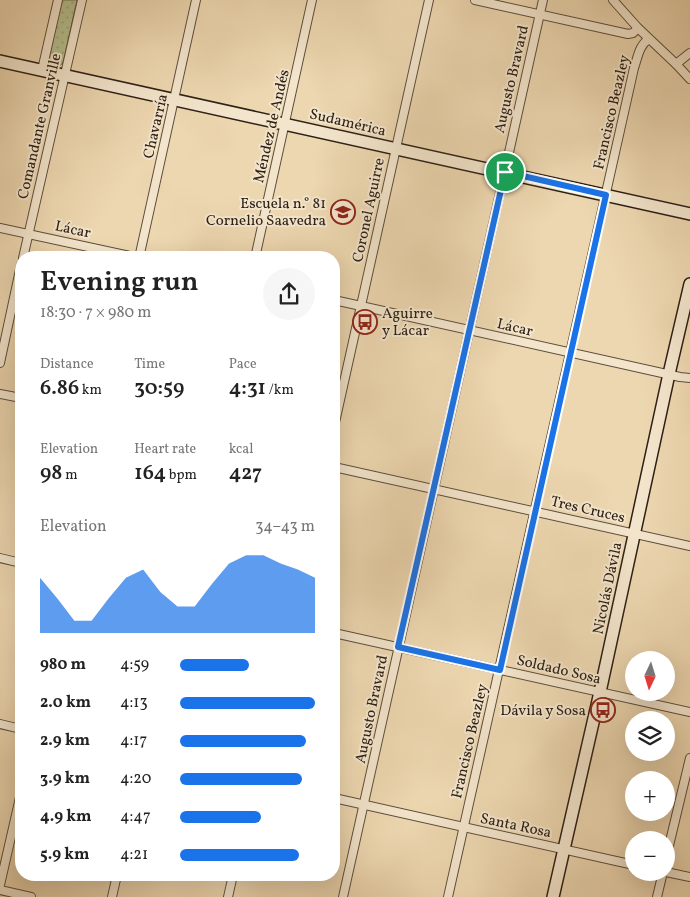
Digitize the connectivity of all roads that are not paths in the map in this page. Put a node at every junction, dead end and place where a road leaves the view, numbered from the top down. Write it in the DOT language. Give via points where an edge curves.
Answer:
graph roads {
  1 [pos="58,0"];
  2 [pos="82,0"];
  3 [pos="196,0"];
  4 [pos="312,0"];
  5 [pos="428,0"];
  6 [pos="475,0"];
  7 [pos="543,0"];
  8 [pos="613,0"];
  9 [pos="540,14"];
  10 [pos="638,28"];
  11 [pos="649,39"];
  12 [pos="690,53"];
  13 [pos="0,61"];
  14 [pos="676,64"];
  15 [pos="42,70"];
  16 [pos="65,76"];
  17 [pos="690,79"];
  18 [pos="175,100"];
  19 [pos="286,124"];
  20 [pos="395,148"];
  21 [pos="505,172"];
  22 [pos="606,195"];
  23 [pos="690,214"];
  24 [pos="0,228"];
  25 [pos="28,234"];
  26 [pos="24,251"];
  27 [pos="110,251"];
  28 [pos="140,251"];
  29 [pos="257,251"];
  30 [pos="690,284"];
  31 [pos="15,293"];
  32 [pos="340,301"];
  33 [pos="361,306"];
  34 [pos="469,331"];
  35 [pos="571,354"];
  36 [pos="0,363"];
  37 [pos="668,374"];
  38 [pos="690,378"];
  39 [pos="0,394"];
  40 [pos="15,397"];
  41 [pos="340,400"];
  42 [pos="340,468"];
  43 [pos="433,490"];
  44 [pos="535,512"];
  45 [pos="634,534"];
  46 [pos="690,546"];
  47 [pos="0,558"];
  48 [pos="15,562"];
  49 [pos="340,634"];
  50 [pos="398,647"];
  51 [pos="500,670"];
  52 [pos="600,692"];
  53 [pos="690,712"];
  54 [pos="0,724"];
  55 [pos="15,728"];
  56 [pos="690,758"];
  57 [pos="340,799"];
  58 [pos="364,804"];
  59 [pos="15,819"];
  60 [pos="464,827"];
  61 [pos="672,831"];
  62 [pos="564,849"];
  63 [pos="625,862"];
  64 [pos="675,874"];
  65 [pos="690,877"];
  66 [pos="116,881"];
  67 [pos="232,881"];
  68 [pos="662,881"];
  69 [pos="0,884"];
  70 [pos="0,890"];
  71 [pos="31,897"];
  72 [pos="112,897"];
  73 [pos="228,897"];
  74 [pos="343,897"];
  75 [pos="448,897"];
  76 [pos="553,897"];
  77 [pos="657,897"];
  1 -- 15 [label="street, Comandante Granville"];
  2 -- 16 [label="street, Comandante Granville"];
  3 -- 18 [label="street, Chavarría"];
  4 -- 19 [label="street, Méndez de Andés"];
  5 -- 20 [label="street, Coronel Aguirre"];
  6 -- 9 [label="street"];
  7 -- 9 [label="street, Augusto Bravard"];
  8 -- 10 [label="street"];
  9 -- 10 [label="street" via="628,34"];
  9 -- 21 [label="street, Augusto Bravard"];
  10 -- 11 [label="street"];
  11 -- 14 [label="street"];
  11 -- 22 [label="street, Francisco Beazley" via="644,42 634,68"];
  12 -- 14 [label="street"];
  13 -- 15 [label="street, Sudamérica"];
  14 -- 17 [label="street"];
  15 -- 16 [label="street, Sudamérica"];
  16 -- 18 [label="street, Sudamérica"];
  16 -- 25 [label="street, Comandante Granville"];
  18 -- 19 [label="street, Sudamérica"];
  18 -- 28 [label="street, Chavarría"];
  19 -- 20 [label="street, Sudamérica"];
  19 -- 29 [label="street, Méndez de Andés"];
  20 -- 21 [label="street, Sudamérica"];
  20 -- 33 [label="street, Coronel Aguirre"];
  21 -- 22 [label="street, Sudamérica"];
  21 -- 34 [label="street, Augusto Bravard"];
  22 -- 23 [label="street, Sudamérica"];
  22 -- 35 [label="street, Francisco Beazley"];
  24 -- 25 [label="street, Lácar"];
  25 -- 26 [label="street, Comandante Granville"];
  25 -- 27 [label="street, Lácar"];
  30 -- 37 [label="street, Nicolás Dávila"];
  31 -- 36 [label="street"];
  32 -- 33 [label="street, Lácar"];
  33 -- 34 [label="street, Lácar"];
  33 -- 41 [label="street, Coronel Aguirre"];
  34 -- 35 [label="street, Lácar"];
  34 -- 43 [label="street, Augusto Bravard"];
  35 -- 37 [label="street, Lácar"];
  35 -- 44 [label="street, Francisco Beazley"];
  37 -- 38 [label="street, Lácar"];
  37 -- 45 [label="street, Nicolás Dávila"];
  39 -- 40 [label="street"];
  42 -- 43 [label="street, Tres Cruces"];
  43 -- 44 [label="street, Tres Cruces"];
  43 -- 50 [label="street, Augusto Bravard"];
  44 -- 45 [label="street, Tres Cruces"];
  44 -- 51 [label="street, Francisco Beazley"];
  45 -- 46 [label="street, Tres Cruces"];
  45 -- 52 [label="street, Nicolás Dávila"];
  47 -- 48 [label="street"];
  49 -- 50 [label="street, Soldado Sosa"];
  50 -- 51 [label="street, Soldado Sosa"];
  50 -- 58 [label="street, Augusto Bravard"];
  51 -- 52 [label="street, Soldado Sosa"];
  51 -- 60 [label="street, Francisco Beazley"];
  52 -- 53 [label="street, Soldado Sosa"];
  52 -- 62 [label="street, Nicolás Dávila"];
  54 -- 55 [label="street"];
  56 -- 61 [label="street"];
  57 -- 58 [label="street, Santa Rosa"];
  58 -- 60 [label="street, Santa Rosa"];
  58 -- 74 [label="street, Augusto Bravard"];
  59 -- 69 [label="street"];
  60 -- 62 [label="street, Santa Rosa"];
  60 -- 75 [label="street, Francisco Beazley"];
  62 -- 63 [label="street, Santa Rosa"];
  62 -- 76 [label="street, Nicolás Dávila"];
  64 -- 65 [label="street"];
  66 -- 72 [label="street"];
  67 -- 73 [label="street"];
  68 -- 77 [label="street"];
  70 -- 71 [label="street"];
}
